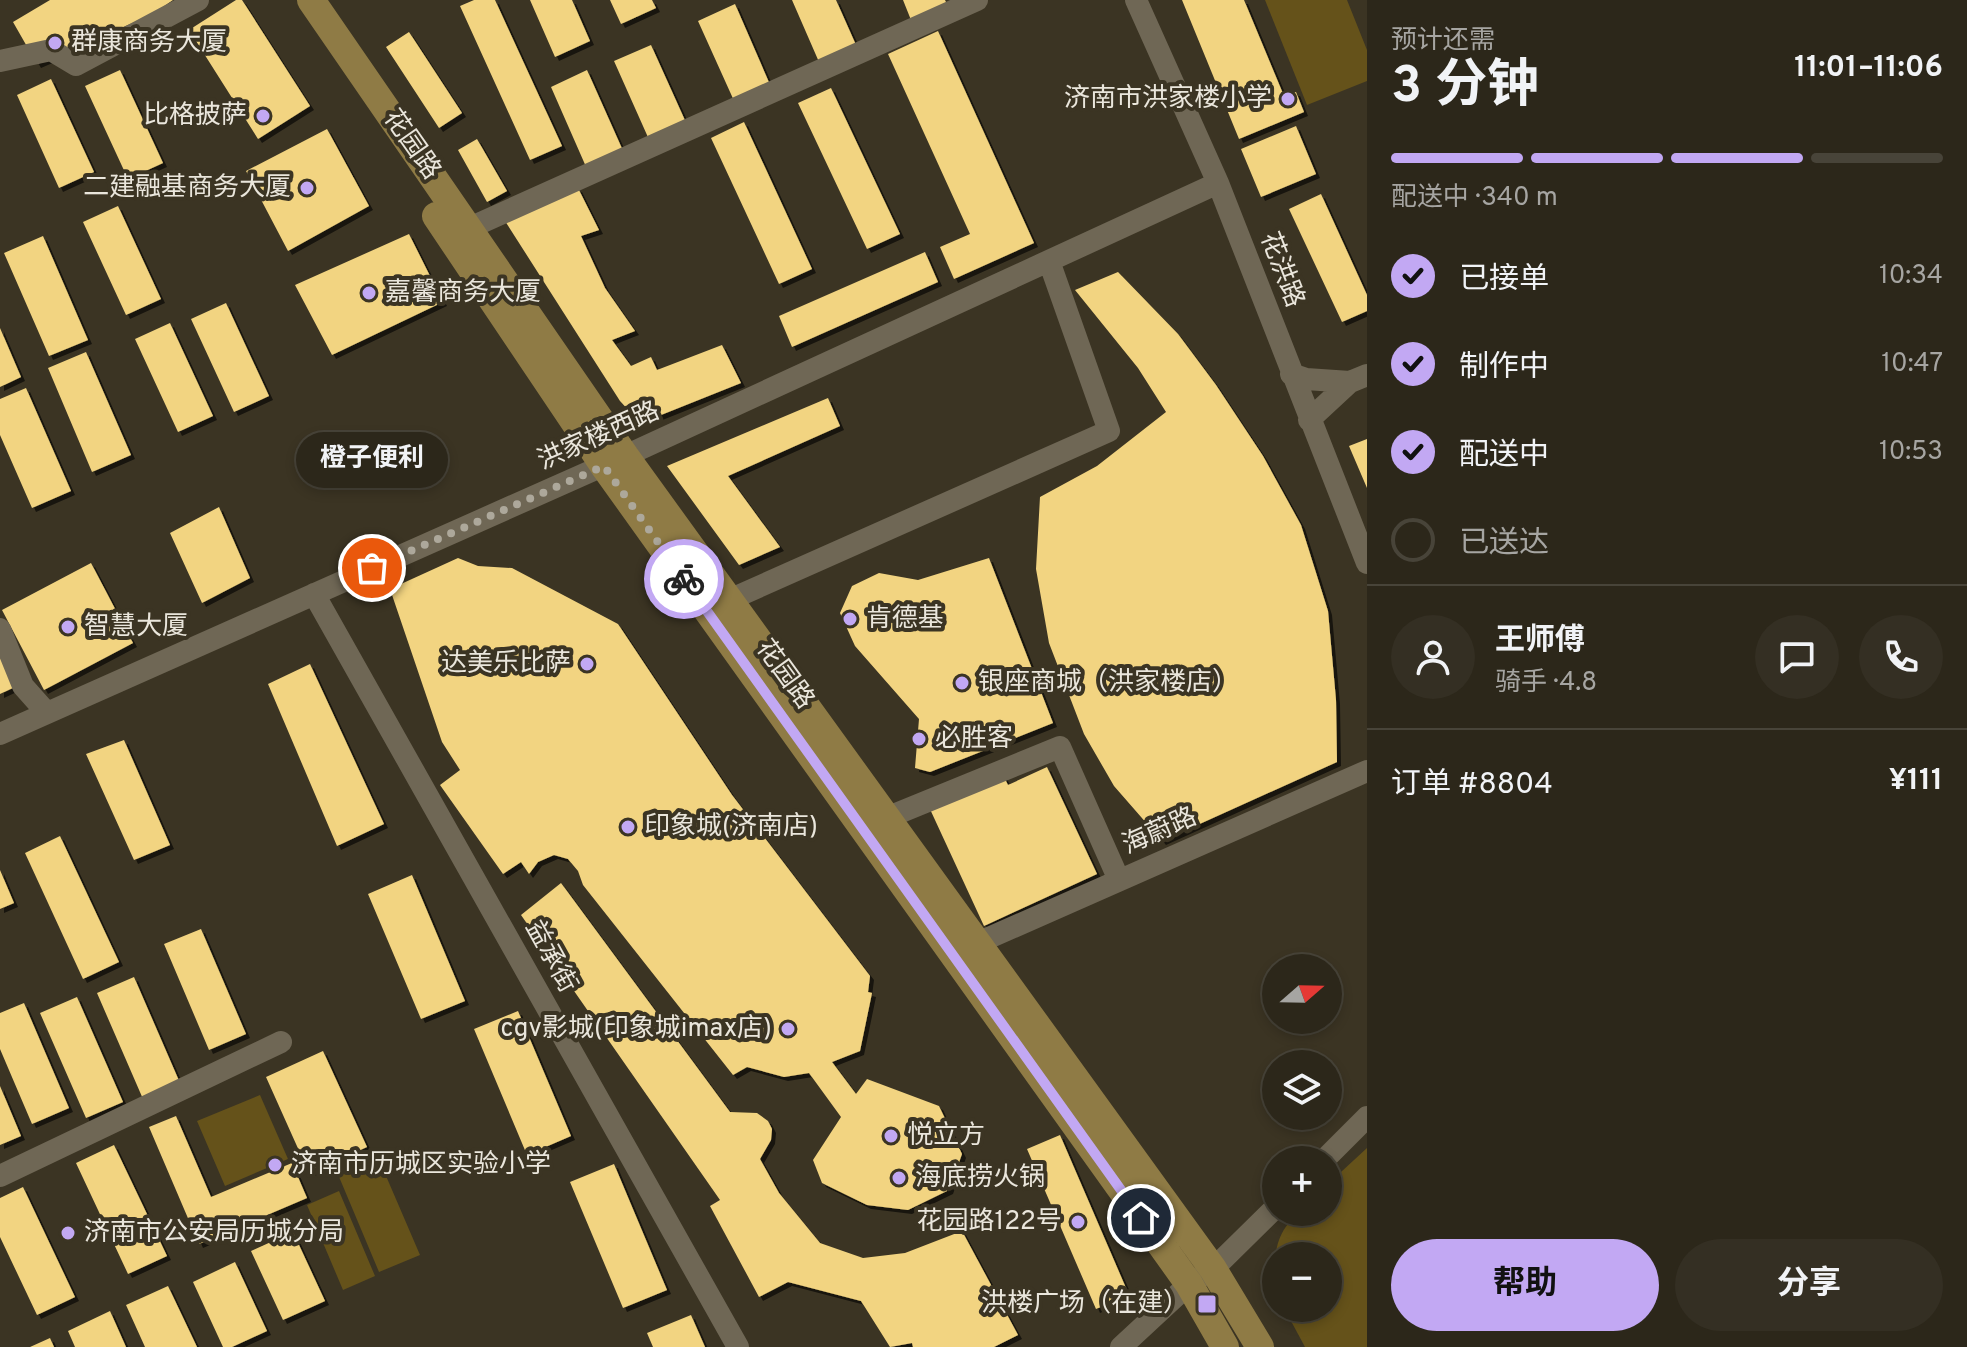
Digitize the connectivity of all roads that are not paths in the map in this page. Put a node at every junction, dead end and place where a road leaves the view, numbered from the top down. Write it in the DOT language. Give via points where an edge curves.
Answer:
graph roads {
  1 [pos="198,0"];
  2 [pos="290,0"];
  3 [pos="311,0"];
  4 [pos="977,0"];
  5 [pos="1136,0"];
  6 [pos="0,61"];
  7 [pos="1218,183"];
  8 [pos="459,233"];
  9 [pos="1049,261"];
  10 [pos="1291,374"];
  11 [pos="1359,379"];
  12 [pos="1309,420"];
  13 [pos="614,461"];
  14 [pos="1367,563"];
  15 [pos="314,594"];
  16 [pos="729,600"];
  17 [pos="0,629"];
  18 [pos="47,713"];
  19 [pos="0,734"];
  20 [pos="1367,771"];
  21 [pos="874,823"];
  22 [pos="1119,880"];
  23 [pos="975,944"];
  24 [pos="281,1042"];
  25 [pos="1367,1117"];
  26 [pos="1338,1146"];
  27 [pos="0,1176"];
  28 [pos="1262,1221"];
  29 [pos="1213,1269"];
  30 [pos="1189,1284"];
  31 [pos="738,1347"];
  32 [pos="1121,1347"];
  33 [pos="1225,1347"];
  34 [pos="1260,1347"];
  1 -- 6 [label="street" via="76,65 51,50"];
  2 -- 8 [label="main road, 花园路"];
  3 -- 8 [label="main road, 花园路"];
  4 -- 8 [label="street"];
  5 -- 7 [label="street, 花洪路"];
  7 -- 9 [label="street, 洪家楼西路"];
  7 -- 10 [label="street, 花洪路"];
  8 -- 13 [label="main road, 花园路"];
  9 -- 13 [label="street, 洪家楼西路"];
  9 -- 16 [label="street" via="1109,431"];
  10 -- 11 [label="street"];
  10 -- 12 [label="street, 花洪路"];
  11 -- 12 [label="street"];
  12 -- 14 [label="street, 花洪路"];
  13 -- 15 [label="street, 洪家楼西路"];
  13 -- 16 [label="main road, 花园路"];
  13 -- 21 [label="main road, 花园路"];
  15 -- 18 [label="street, 洪家楼西路"];
  15 -- 31 [label="street, 益承街"];
  16 -- 21 [label="main road, 花园路"];
  17 -- 18 [label="street" via="23,686"];
  18 -- 19 [label="street, 洪家楼西路"];
  20 -- 22 [label="street, 海蔚路"];
  21 -- 22 [label="street" via="1060,747"];
  21 -- 23 [label="main road, 花园路"];
  21 -- 30 [label="main road, 花园路"];
  22 -- 23 [label="street, 海蔚路"];
  23 -- 29 [label="main road, 花园路"];
  24 -- 27 [label="street"];
  25 -- 26 [label="street"];
  28 -- 29 [label="street"];
  29 -- 30 [label="street"];
  29 -- 34 [label="main road, 花园路"];
  30 -- 32 [label="street"];
  30 -- 33 [label="main road, 花园路"];
}
